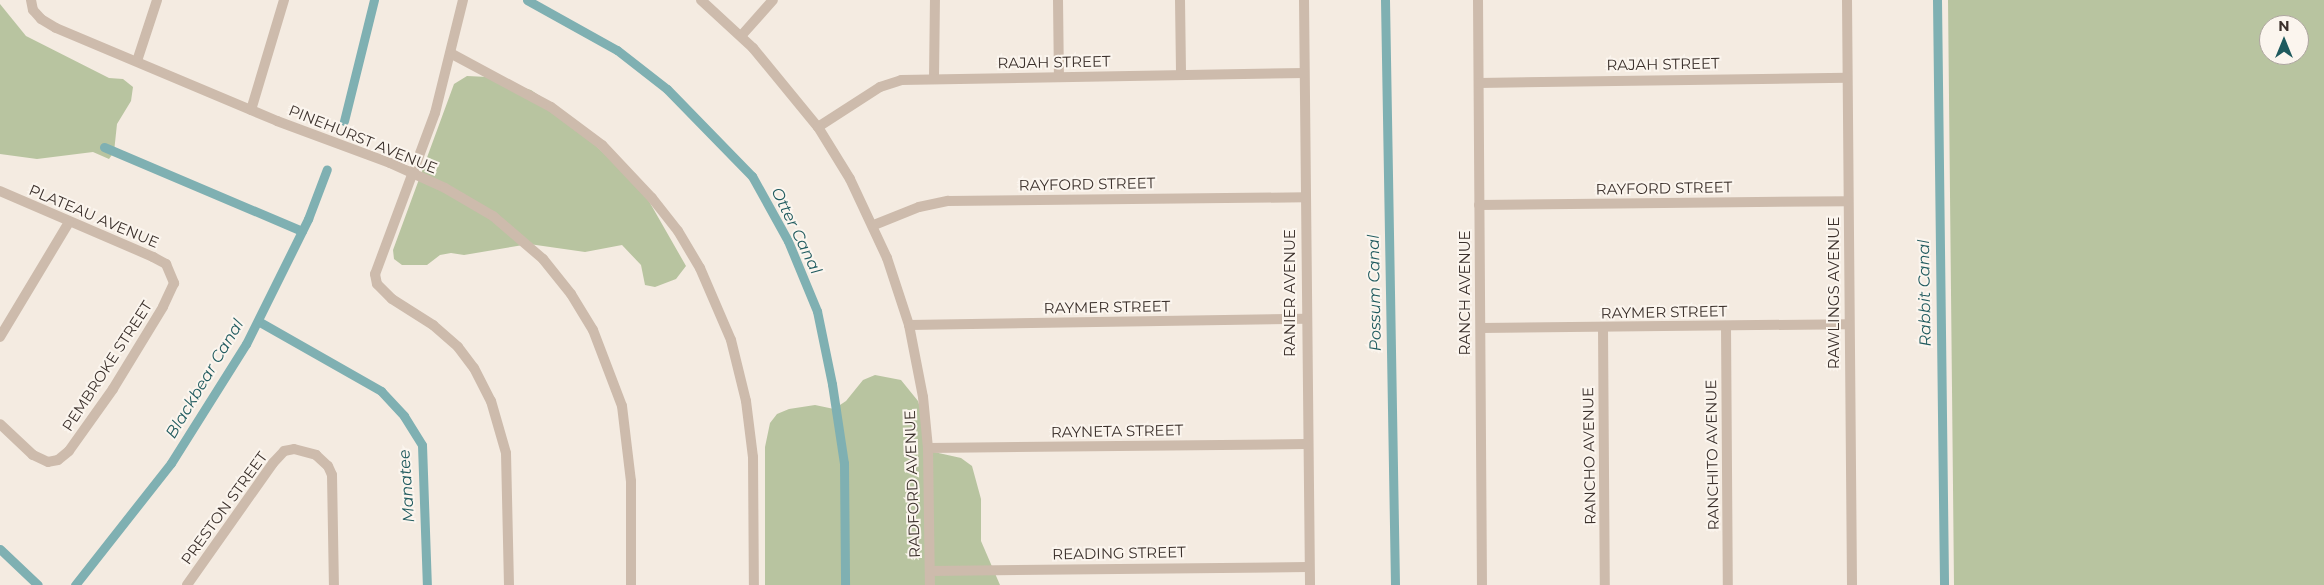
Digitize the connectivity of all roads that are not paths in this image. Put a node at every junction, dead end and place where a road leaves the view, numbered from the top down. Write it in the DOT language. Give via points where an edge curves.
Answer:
graph roads {
  1 [pos="157,0"];
  2 [pos="284,0"];
  3 [pos="463,0"];
  4 [pos="702,0"];
  5 [pos="773,0"];
  6 [pos="935,0"];
  7 [pos="1058,0"];
  8 [pos="1180,0"];
  9 [pos="1304,0"];
  10 [pos="1478,0"];
  11 [pos="1847,0"];
  12 [pos="32,5"];
  13 [pos="741,36"];
  14 [pos="452,54"];
  15 [pos="137,61"];
  16 [pos="1304,74"];
  17 [pos="1180,75"];
  18 [pos="1059,77"];
  19 [pos="934,78"];
  20 [pos="1847,78"];
  21 [pos="1478,83"];
  22 [pos="251,110"];
  23 [pos="818,127"];
  24 [pos="415,174"];
  25 [pos="0,191"];
  26 [pos="1305,196"];
  27 [pos="1848,201"];
  28 [pos="1479,205"];
  29 [pos="69,222"];
  30 [pos="874,225"];
  31 [pos="172,273"];
  32 [pos="1305,319"];
  33 [pos="1848,324"];
  34 [pos="909,325"];
  35 [pos="1726,326"];
  36 [pos="1481,328"];
  37 [pos="1603,328"];
  38 [pos="0,337"];
  39 [pos="0,424"];
  40 [pos="1306,444"];
  41 [pos="928,448"];
  42 [pos="1308,567"];
  43 [pos="930,570"];
  44 [pos="186,585"];
  45 [pos="334,585"];
  46 [pos="509,585"];
  47 [pos="631,585"];
  48 [pos="754,585"];
  49 [pos="930,585"];
  50 [pos="1310,585"];
  51 [pos="1482,585"];
  52 [pos="1605,585"];
  53 [pos="1728,585"];
  54 [pos="1852,585"];
  1 -- 15 [label="street"];
  2 -- 22 [label="street"];
  3 -- 14 [label="street"];
  4 -- 13 [label="street, RADFORD AVENUE"];
  5 -- 13 [label="street"];
  6 -- 19 [label="street"];
  7 -- 18 [label="street"];
  8 -- 17 [label="street"];
  9 -- 16 [label="street, RANIER AVENUE"];
  10 -- 21 [label="street, RANCH AVENUE"];
  11 -- 20 [label="street, RAWLINGS AVENUE"];
  12 -- 15 [label="street, PINEHURST AVENUE" via="56,28"];
  13 -- 23 [label="street, RADFORD AVENUE" via="784,82"];
  14 -- 24 [label="street"];
  14 -- 48 [label="street" via="551,106 602,145 652,198 678,231 700,268 731,340 746,401 753,457"];
  15 -- 22 [label="street, PINEHURST AVENUE"];
  16 -- 17 [label="street, RAJAH STREET"];
  16 -- 26 [label="street, RANIER AVENUE"];
  17 -- 18 [label="street, RAJAH STREET"];
  18 -- 19 [label="street, RAJAH STREET"];
  19 -- 23 [label="street, RAJAH STREET" via="891,82"];
  20 -- 21 [label="street, RAJAH STREET"];
  20 -- 27 [label="street, RAWLINGS AVENUE"];
  21 -- 28 [label="street, RANCH AVENUE"];
  22 -- 24 [label="street, PINEHURST AVENUE"];
  23 -- 30 [label="street, RADFORD AVENUE"];
  24 -- 46 [label="street" via="380,260 377,284 392,299 433,324 458,348 474,368 491,401 506,453"];
  24 -- 47 [label="street, PINEHURST AVENUE" via="469,201 519,236 571,294 593,330 614,378 625,420 631,481"];
  25 -- 29 [label="street, PLATEAU AVENUE"];
  26 -- 30 [label="street, RAYFORD STREET" via="948,201 919,206"];
  26 -- 32 [label="street, RANIER AVENUE"];
  27 -- 28 [label="street, RAYFORD STREET"];
  27 -- 33 [label="street, RAWLINGS AVENUE"];
  28 -- 36 [label="street, RANCH AVENUE"];
  29 -- 31 [label="street, PLATEAU AVENUE" via="154,257 166,264"];
  29 -- 38 [label="street"];
  30 -- 34 [label="street, RADFORD AVENUE"];
  31 -- 39 [label="street, PEMBROKE STREET" via="174,283 170,293 113,389 69,451 58,460 48,462 34,455"];
  32 -- 34 [label="street, RAYMER STREET"];
  32 -- 40 [label="street, RANIER AVENUE"];
  33 -- 35 [label="street, RAYMER STREET"];
  33 -- 54 [label="street, RAWLINGS AVENUE"];
  34 -- 41 [label="street, RADFORD AVENUE" via="923,397"];
  35 -- 37 [label="street, RAYMER STREET"];
  35 -- 53 [label="street, RANCHITO AVENUE"];
  36 -- 37 [label="street, RAYMER STREET"];
  36 -- 51 [label="street, RANCH AVENUE"];
  37 -- 52 [label="street, RANCHO AVENUE"];
  40 -- 41 [label="street, RAYNETA STREET"];
  40 -- 42 [label="street, RANIER AVENUE"];
  41 -- 43 [label="street, RADFORD AVENUE"];
  42 -- 43 [label="street, READING STREET"];
  42 -- 50 [label="street, RANIER AVENUE"];
  43 -- 49 [label="street, RADFORD AVENUE"];
  44 -- 45 [label="street, PRESTON STREET" via="284,451 303,450 316,455 332,475"];
}
